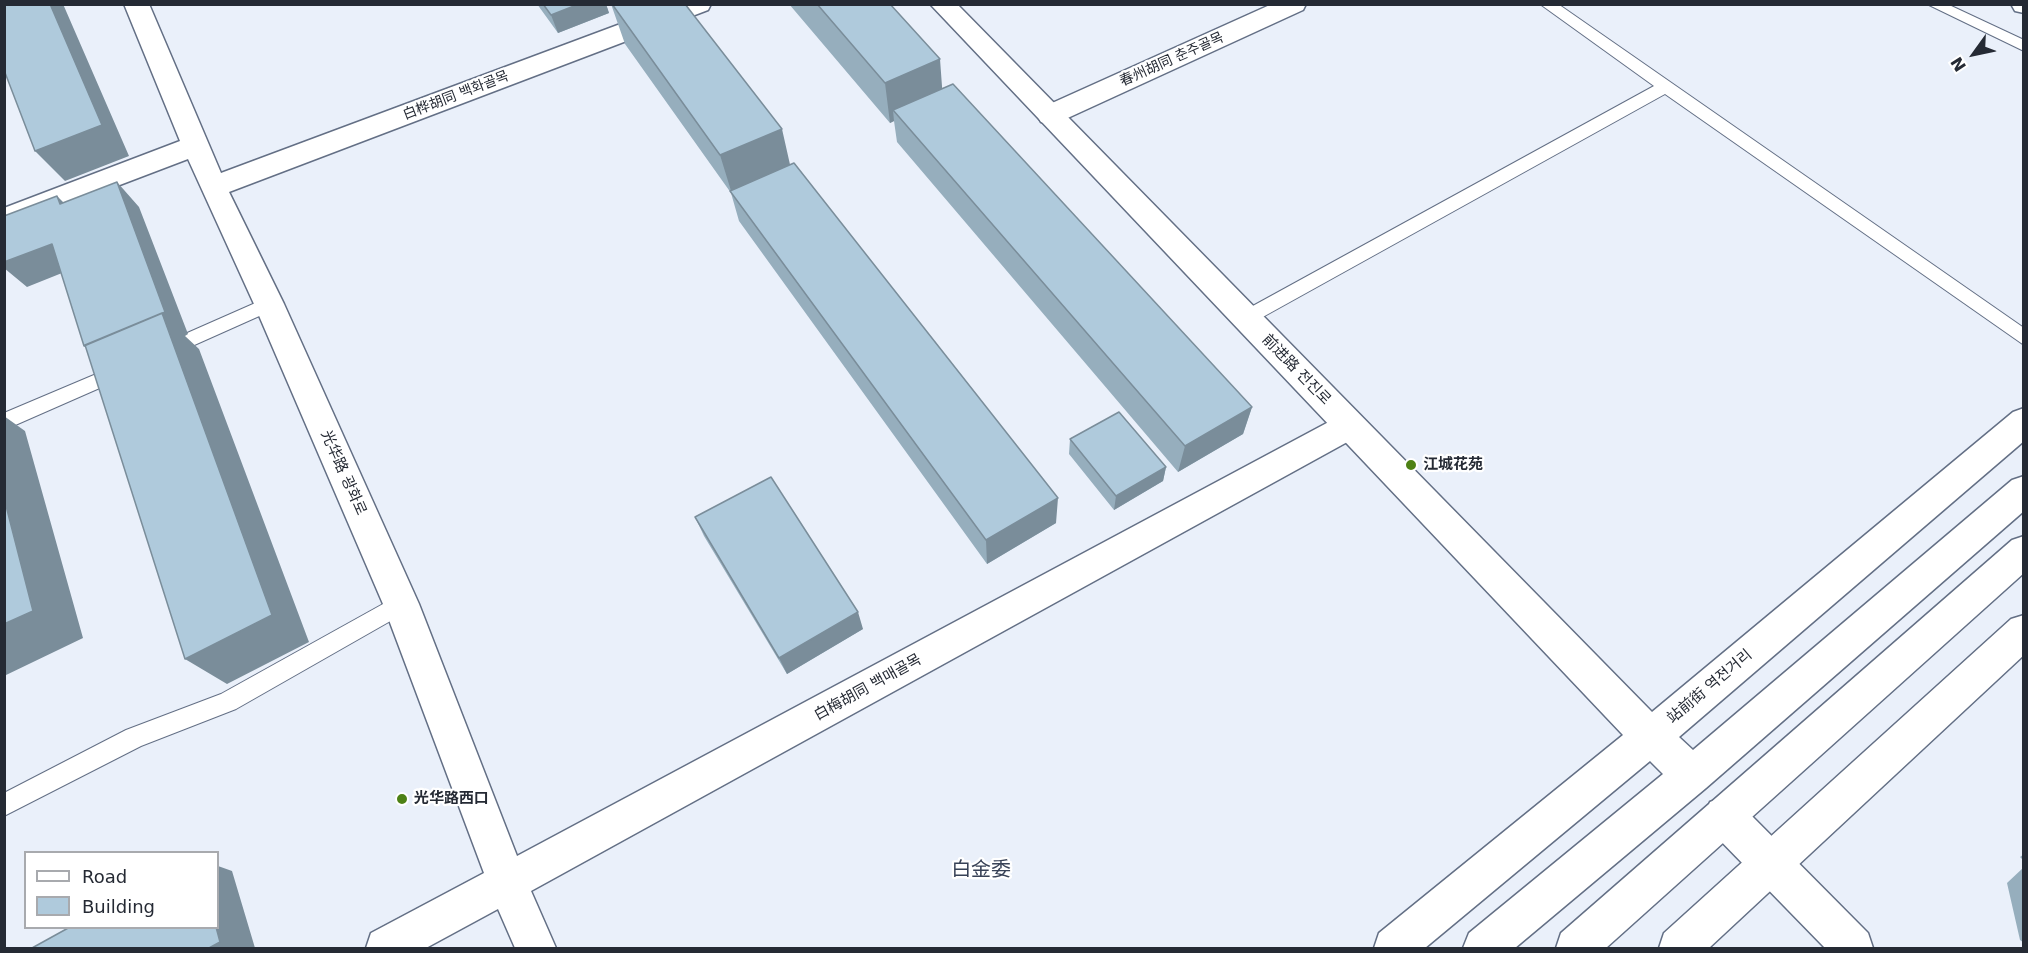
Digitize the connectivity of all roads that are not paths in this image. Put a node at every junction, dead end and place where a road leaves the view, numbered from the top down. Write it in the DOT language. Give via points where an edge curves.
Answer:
graph roads {
  1 [pos="136,4"];
  2 [pos="699,4"];
  3 [pos="942,4"];
  4 [pos="1294,4"];
  5 [pos="1548,4"];
  6 [pos="1934,4"];
  7 [pos="2024,46"];
  8 [pos="1665,87"];
  9 [pos="1050,115"];
  10 [pos="196,145"];
  11 [pos="213,187"];
  12 [pos="4,219"];
  13 [pos="269,304"];
  14 [pos="1246,318"];
  15 [pos="2024,338"];
  16 [pos="153,356"];
  17 [pos="132,365"];
  18 [pos="2024,421"];
  19 [pos="4,422"];
  20 [pos="1349,426"];
  21 [pos="2024,490"];
  22 [pos="2024,551"];
  23 [pos="400,604"];
  24 [pos="2024,631"];
  25 [pos="1650,736"];
  26 [pos="1692,775"];
  27 [pos="5,805"];
  28 [pos="1725,816"];
  29 [pos="1771,863"];
  30 [pos="508,885"];
  31 [pos="386,948"];
  32 [pos="536,948"];
  33 [pos="1394,948"];
  34 [pos="1484,948"];
  35 [pos="1576,948"];
  36 [pos="1679,948"];
  37 [pos="1853,948"];
  1 -- 10 [label="street, 光华路 광화로"];
  2 -- 11 [label="street, 白桦胡同 백화골목"];
  3 -- 9 [label="street, 前进路 전진로"];
  4 -- 9 [label="street, 春州胡同 춘주골목"];
  5 -- 8 [label="lane"];
  6 -- 7 [label="lane"];
  8 -- 14 [label="lane"];
  8 -- 15 [label="lane"];
  9 -- 14 [label="street, 前进路 전진로"];
  10 -- 11 [label="street, 光华路 광화로"];
  10 -- 12 [label="street"];
  11 -- 13 [label="street, 光华路 광화로"];
  13 -- 16 [label="lane"];
  13 -- 23 [label="street, 光华路 광화로"];
  14 -- 20 [label="street, 前进路 전진로"];
  17 -- 19 [label="lane"];
  18 -- 25 [label="street, 站前街 역전거리"];
  20 -- 25 [label="street, 前进路 전진로"];
  20 -- 30 [label="street, 白梅胡同 백매골목"];
  21 -- 26 [label="street"];
  22 -- 28 [label="street"];
  23 -- 27 [label="lane" via="228,702 135,738"];
  23 -- 30 [label="street, 光华路 광화로"];
  24 -- 29 [label="street"];
  25 -- 26 [label="street, 前进路 전진로"];
  25 -- 33 [label="street, 站前街 역전거리"];
  26 -- 34 [label="street"];
  28 -- 29 [label="street"];
  28 -- 35 [label="street"];
  29 -- 36 [label="street"];
  29 -- 37 [label="street"];
  30 -- 31 [label="street, 白梅胡同 백매골목"];
  30 -- 32 [label="street, 光华路 광화로"];
}
